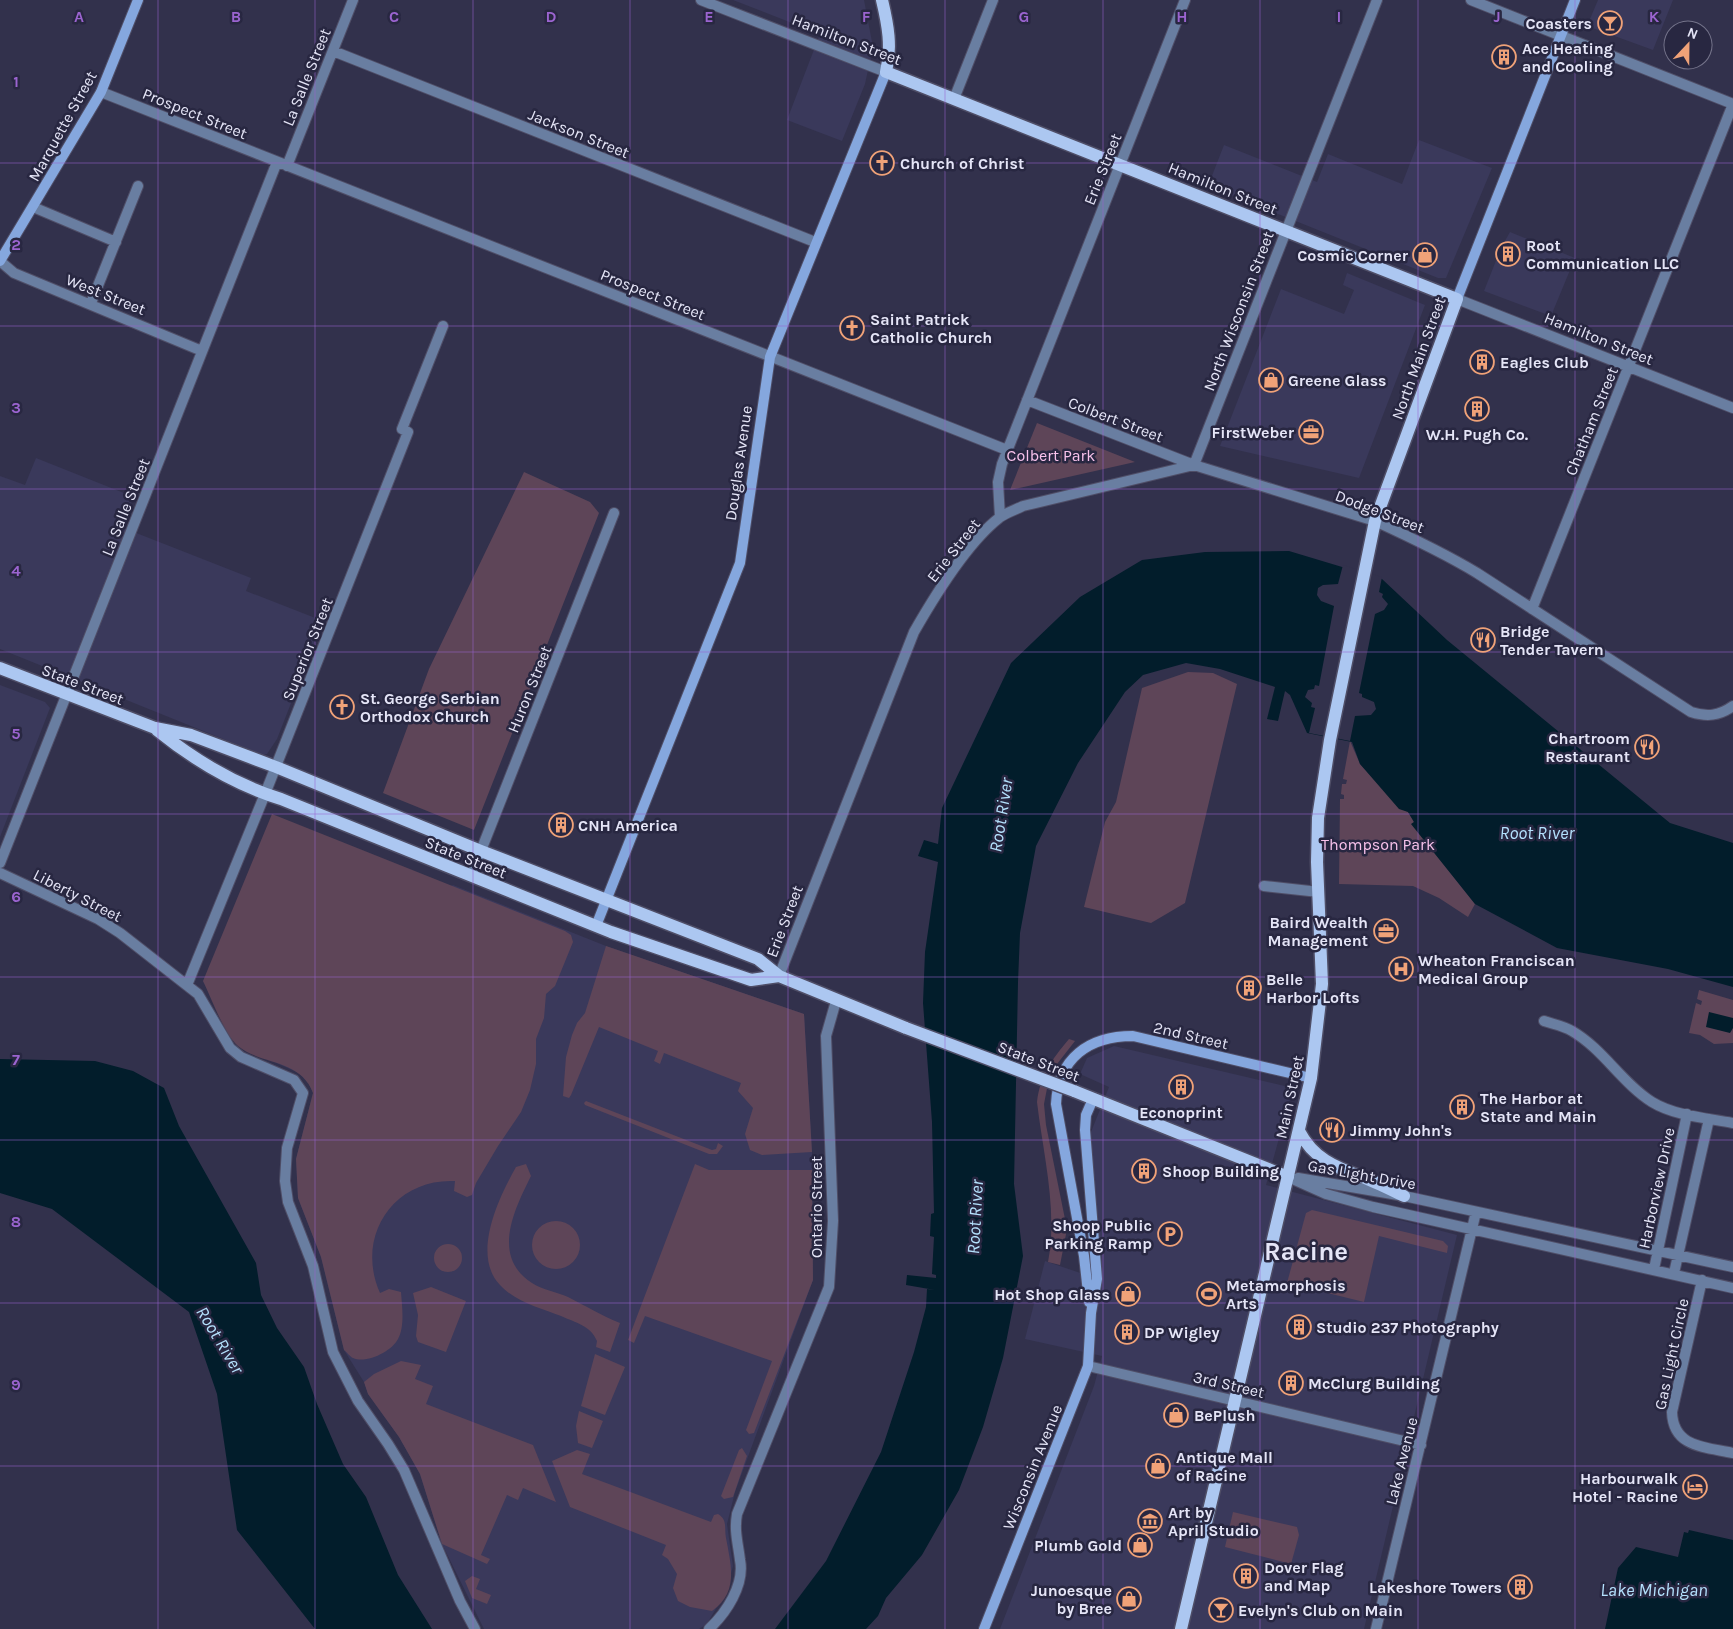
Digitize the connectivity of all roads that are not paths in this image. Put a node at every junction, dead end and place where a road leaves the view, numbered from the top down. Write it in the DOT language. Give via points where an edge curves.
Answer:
graph roads {
  1 [pos="138,0"];
  2 [pos="353,0"];
  3 [pos="701,0"];
  4 [pos="882,0"];
  5 [pos="993,0"];
  6 [pos="1185,0"];
  7 [pos="1377,0"];
  8 [pos="1471,0"];
  9 [pos="1575,0"];
  10 [pos="1561,36"];
  11 [pos="332,52"];
  12 [pos="886,72"];
  13 [pos="101,92"];
  14 [pos="954,99"];
  15 [pos="1733,104"];
  16 [pos="277,162"];
  17 [pos="1120,165"];
  18 [pos="287,166"];
  19 [pos="138,186"];
  20 [pos="33,207"];
  21 [pos="1286,231"];
  22 [pos="116,242"];
  23 [pos="816,242"];
  24 [pos="0,261"];
  25 [pos="1457,299"];
  26 [pos="91,303"];
  27 [pos="442,326"];
  28 [pos="202,350"];
  29 [pos="770,356"];
  30 [pos="1629,367"];
  31 [pos="1027,400"];
  32 [pos="1733,408"];
  33 [pos="1008,450"];
  34 [pos="1194,465"];
  35 [pos="614,513"];
  36 [pos="1000,517"];
  37 [pos="1375,522"];
  38 [pos="1532,610"];
  39 [pos="0,668"];
  40 [pos="66,695"];
  41 [pos="1733,706"];
  42 [pos="155,728"];
  43 [pos="1330,740"];
  44 [pos="276,767"];
  45 [pos="265,794"];
  46 [pos="481,851"];
  47 [pos="0,863"];
  48 [pos="0,873"];
  49 [pos="471,876"];
  50 [pos="1264,886"];
  51 [pos="1319,892"];
  52 [pos="606,900"];
  53 [pos="596,926"];
  54 [pos="779,976"];
  55 [pos="187,985"];
  56 [pos="836,1001"];
  57 [pos="1544,1020"];
  58 [pos="1071,1061"];
  59 [pos="1311,1078"];
  60 [pos="1093,1099"];
  61 [pos="1687,1114"];
  62 [pos="1709,1119"];
  63 [pos="1733,1123"];
  64 [pos="1299,1131"];
  65 [pos="1288,1177"];
  66 [pos="1404,1196"];
  67 [pos="1476,1212"];
  68 [pos="1472,1231"];
  69 [pos="1659,1249"];
  70 [pos="1678,1254"];
  71 [pos="1733,1267"];
  72 [pos="1654,1269"];
  73 [pos="1674,1274"];
  74 [pos="1702,1280"];
  75 [pos="1733,1288"];
  76 [pos="1091,1313"];
  77 [pos="1088,1366"];
  78 [pos="1235,1401"];
  79 [pos="1421,1445"];
  80 [pos="1733,1453"];
  81 [pos="475,1629"];
  82 [pos="709,1629"];
  83 [pos="984,1629"];
  84 [pos="1180,1629"];
  85 [pos="1376,1629"];
  1 -- 13 [label="street, Marquette Street"];
  2 -- 11 [label="street, La Salle Street"];
  3 -- 12 [label="street, Hamilton Street"];
  4 -- 12 [label="main road, Douglas Avenue" via="890,56"];
  5 -- 14 [label="street"];
  6 -- 17 [label="street, Erie Street"];
  7 -- 21 [label="street, North Wisconsin Street"];
  8 -- 10 [label="street"];
  9 -- 10 [label="street, North Main Street"];
  10 -- 15 [label="street"];
  10 -- 25 [label="street, North Main Street"];
  11 -- 18 [label="street, La Salle Street"];
  11 -- 23 [label="street, Jackson Street"];
  12 -- 14 [label="main road, Hamilton Street"];
  12 -- 23 [label="street, Douglas Avenue"];
  13 -- 16 [label="street, Prospect Street"];
  13 -- 20 [label="street, Marquette Street"];
  14 -- 17 [label="main road, Hamilton Street"];
  15 -- 30 [label="street, Chatham Street"];
  16 -- 18 [label="street, Prospect Street"];
  16 -- 28 [label="street, La Salle Street"];
  17 -- 21 [label="main road, Hamilton Street"];
  17 -- 31 [label="street, Erie Street"];
  18 -- 29 [label="street, Prospect Street"];
  19 -- 22 [label="street"];
  20 -- 22 [label="street"];
  20 -- 24 [label="street, Marquette Street"];
  21 -- 25 [label="main road, Hamilton Street"];
  21 -- 34 [label="street, North Wisconsin Street"];
  22 -- 26 [label="street"];
  23 -- 29 [label="street, Douglas Avenue"];
  24 -- 26 [label="street, West Street" via="14,273"];
  25 -- 30 [label="street, Hamilton Street"];
  25 -- 37 [label="main road, North Main Street"];
  26 -- 28 [label="street, West Street"];
  27 -- 44 [label="street, Superior Street" via="402,429 408,432"];
  28 -- 40 [label="street, La Salle Street"];
  29 -- 33 [label="street, Prospect Street"];
  29 -- 52 [label="street, Douglas Avenue" via="740,563"];
  30 -- 32 [label="street, Hamilton Street"];
  30 -- 38 [label="street, Chatham Street"];
  31 -- 33 [label="street, Erie Street"];
  31 -- 34 [label="street, Colbert Street"];
  33 -- 36 [label="street, Erie Street" via="998,482"];
  34 -- 36 [label="street" via="1023,506"];
  34 -- 37 [label="street, Dodge Street"];
  35 -- 46 [label="street, Huron Street"];
  36 -- 54 [label="street, Erie Street" via="967,552 914,632"];
  37 -- 38 [label="street, Dodge Street" via="1449,556"];
  37 -- 43 [label="main road, North Main Street"];
  38 -- 41 [label="street, Dodge Street" via="1691,712 1714,715"];
  39 -- 40 [label="main road, State Street"];
  40 -- 42 [label="main road, State Street"];
  40 -- 47 [label="street, La Salle Street"];
  42 -- 44 [label="main road, State Street" via="191,735"];
  42 -- 45 [label="main road, State Street" via="182,750"];
  43 -- 51 [label="main road, Main Street" via="1318,818"];
  44 -- 45 [label="street, Superior Street"];
  44 -- 46 [label="main road, State Street"];
  45 -- 49 [label="main road, State Street"];
  45 -- 55 [label="street, Superior Street"];
  46 -- 49 [label="street, Huron Street"];
  46 -- 52 [label="main road, State Street"];
  48 -- 55 [label="street, Liberty Street" via="98,919"];
  49 -- 53 [label="main road, State Street"];
  50 -- 51 [label="street"];
  51 -- 59 [label="main road, Main Street" via="1322,984"];
  52 -- 53 [label="street, Douglas Avenue"];
  52 -- 54 [label="main road, State Street" via="758,959"];
  53 -- 54 [label="main road, State Street" via="752,980"];
  54 -- 56 [label="main road, State Street"];
  55 -- 81 [label="street, Liberty Street" via="198,994 230,1048 288,1076 301,1088 302,1099 285,1159 286,1191 313,1266 333,1352 358,1401 404,1470"];
  56 -- 60 [label="main road, State Street, bridge"];
  56 -- 82 [label="street, Ontario Street" via="826,1036 833,1221 828,1287 737,1514 734,1535 741,1561 740,1578 728,1605"];
  57 -- 61 [label="street, Harborview Drive" via="1576,1034 1653,1103"];
  58 -- 59 [label="street, 2nd Street" via="1099,1040 1132,1036"];
  58 -- 76 [label="street, Wisconsin Avenue" via="1058,1088 1056,1104 1084,1256"];
  59 -- 64 [label="main road, Main Street"];
  60 -- 65 [label="main road, State Street"];
  60 -- 76 [label="street, Wisconsin Avenue" via="1086,1115 1085,1130 1097,1279"];
  61 -- 62 [label="street, Harborview Drive"];
  61 -- 69 [label="street, Harborview Drive"];
  62 -- 63 [label="street, Harborview Drive"];
  62 -- 70 [label="street"];
  64 -- 65 [label="main road, Main Street"];
  64 -- 66 [label="main road" via="1308,1147 1328,1163"];
  65 -- 66 [label="street, Gas Light Drive"];
  65 -- 68 [label="street, Gas Light Drive" via="1342,1199"];
  65 -- 78 [label="main road, Main Street"];
  66 -- 67 [label="street, Gas Light Drive"];
  67 -- 68 [label="street, Lake Avenue"];
  67 -- 69 [label="street, Gas Light Drive"];
  68 -- 72 [label="street, Gas Light Drive"];
  68 -- 79 [label="street, Lake Avenue"];
  69 -- 70 [label="street, Gas Light Drive"];
  69 -- 72 [label="street, Harborview Drive"];
  70 -- 71 [label="street, Gas Light Drive"];
  70 -- 73 [label="street"];
  72 -- 73 [label="street, Gas Light Drive"];
  73 -- 74 [label="street, Gas Light Drive"];
  74 -- 75 [label="street, Gas Light Drive"];
  74 -- 80 [label="street, Gas Light Circle" via="1672,1422 1676,1431 1689,1443"];
  76 -- 77 [label="street, Wisconsin Avenue"];
  77 -- 78 [label="street, 3rd Street"];
  77 -- 83 [label="street, Wisconsin Avenue"];
  78 -- 79 [label="street, 3rd Street"];
  78 -- 84 [label="main road, Main Street"];
  79 -- 85 [label="street, Lake Avenue"];
}
